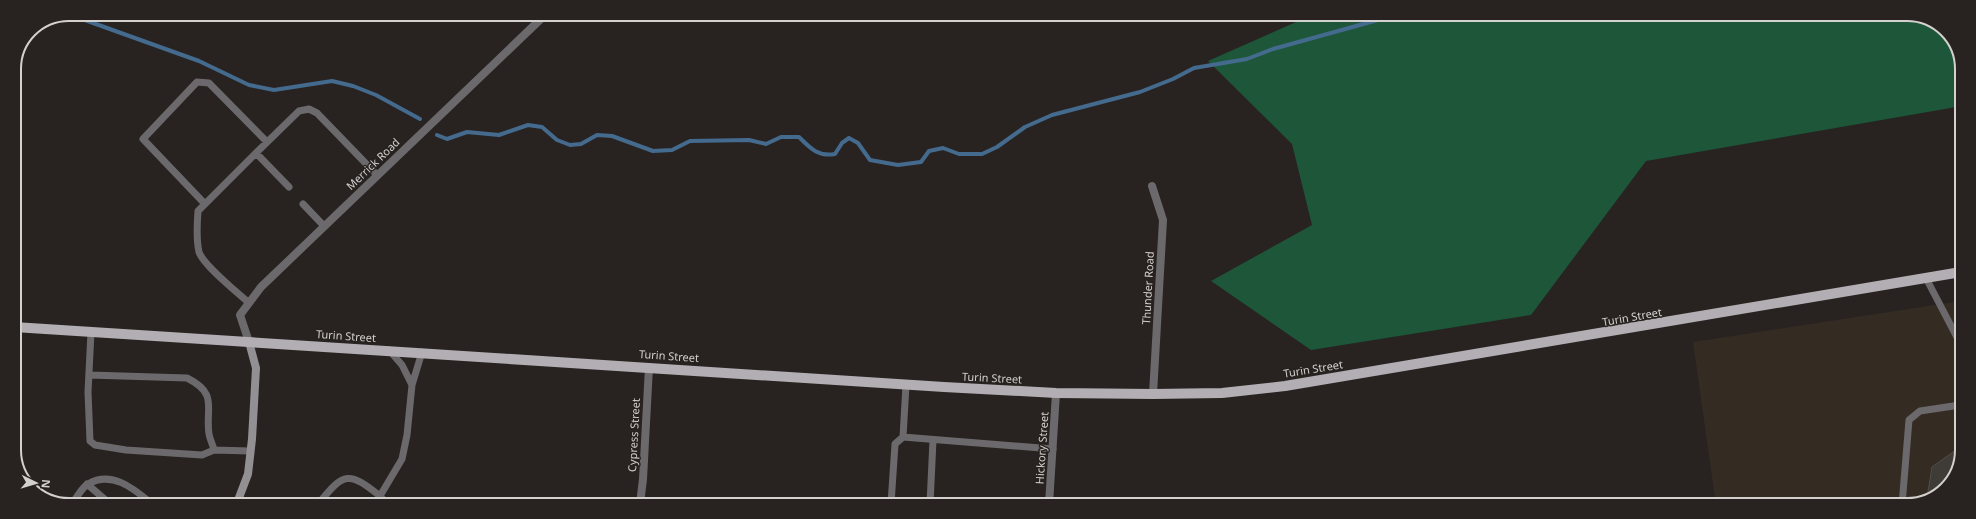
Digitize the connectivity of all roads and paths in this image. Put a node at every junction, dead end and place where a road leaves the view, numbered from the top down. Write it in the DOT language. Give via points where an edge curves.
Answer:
graph roads {
  1 [pos="539,21"];
  2 [pos="268,142"];
  3 [pos="256,153"];
  4 [pos="377,175"];
  5 [pos="1152,186"];
  6 [pos="289,187"];
  7 [pos="205,204"];
  8 [pos="303,204"];
  9 [pos="324,226"];
  10 [pos="1955,273"];
  11 [pos="1926,278"];
  12 [pos="249,303"];
  13 [pos="21,327"];
  14 [pos="91,332"];
  15 [pos="1955,334"];
  16 [pos="249,342"];
  17 [pos="389,350"];
  18 [pos="422,352"];
  19 [pos="649,367"];
  20 [pos="89,375"];
  21 [pos="906,384"];
  22 [pos="412,385"];
  23 [pos="1056,393"];
  24 [pos="1153,394"];
  25 [pos="1955,407"];
  26 [pos="903,438"];
  27 [pos="933,440"];
  28 [pos="1053,449"];
  29 [pos="214,450"];
  30 [pos="250,451"];
  31 [pos="87,484"];
  32 [pos="380,496"];
  33 [pos="76,498"];
  34 [pos="103,498"];
  35 [pos="145,498"];
  36 [pos="239,498"];
  37 [pos="323,498"];
  38 [pos="641,498"];
  39 [pos="891,498"];
  40 [pos="930,498"];
  41 [pos="1050,498"];
  42 [pos="1903,498"];
  1 -- 4 [label="street, Merrick Road"];
  2 -- 3 [label="lane"];
  2 -- 4 [label="lane" via="299,111 309,109 317,113"];
  2 -- 7 [label="lane" via="209,83 197,82 143,139"];
  3 -- 6 [label="lane"];
  3 -- 7 [label="lane"];
  4 -- 9 [label="street, Merrick Road"];
  5 -- 24 [label="street, Thunder Road" via="1163,220"];
  7 -- 12 [label="lane" via="198,211 200,252"];
  8 -- 9 [label="lane"];
  9 -- 12 [label="street, Merrick Road" via="261,287"];
  10 -- 11 [label="main road, Turin Street"];
  11 -- 15 [label="lane"];
  11 -- 24 [label="main road, Turin Street" via="1285,386 1222,392"];
  12 -- 16 [label="street, Merrick Road" via="240,315"];
  13 -- 14 [label="main road, Turin Street"];
  14 -- 16 [label="main road, Turin Street"];
  14 -- 20 [label="lane"];
  16 -- 17 [label="main road, Turin Street"];
  16 -- 30 [label="street" via="256,368"];
  17 -- 18 [label="main road, Turin Street"];
  17 -- 22 [label="lane" via="402,365"];
  18 -- 19 [label="main road, Turin Street"];
  18 -- 22 [label="lane"];
  19 -- 21 [label="main road, Turin Street"];
  19 -- 38 [label="street, Cypress Street"];
  20 -- 29 [label="lane" via="187,378 198,384 205,392 210,405 209,434"];
  20 -- 29 [label="lane" via="90,441 95,445 202,456"];
  21 -- 23 [label="main road, Turin Street"];
  21 -- 26 [label="lane"];
  22 -- 32 [label="lane" via="402,459"];
  23 -- 24 [label="main road, Turin Street"];
  23 -- 28 [label="street, Hickory Street"];
  25 -- 42 [label="lane" via="1920,411 1909,420"];
  26 -- 27 [label="lane"];
  26 -- 39 [label="lane" via="895,444"];
  27 -- 28 [label="lane"];
  27 -- 40 [label="lane"];
  28 -- 41 [label="street, Hickory Street"];
  29 -- 30 [label="lane"];
  30 -- 36 [label="street" via="248,474"];
  31 -- 33 [label="lane"];
  31 -- 34 [label="lane"];
  31 -- 35 [label="lane" via="116,480"];
  32 -- 37 [label="lane" via="352,478 343,479 334,485"];
}
